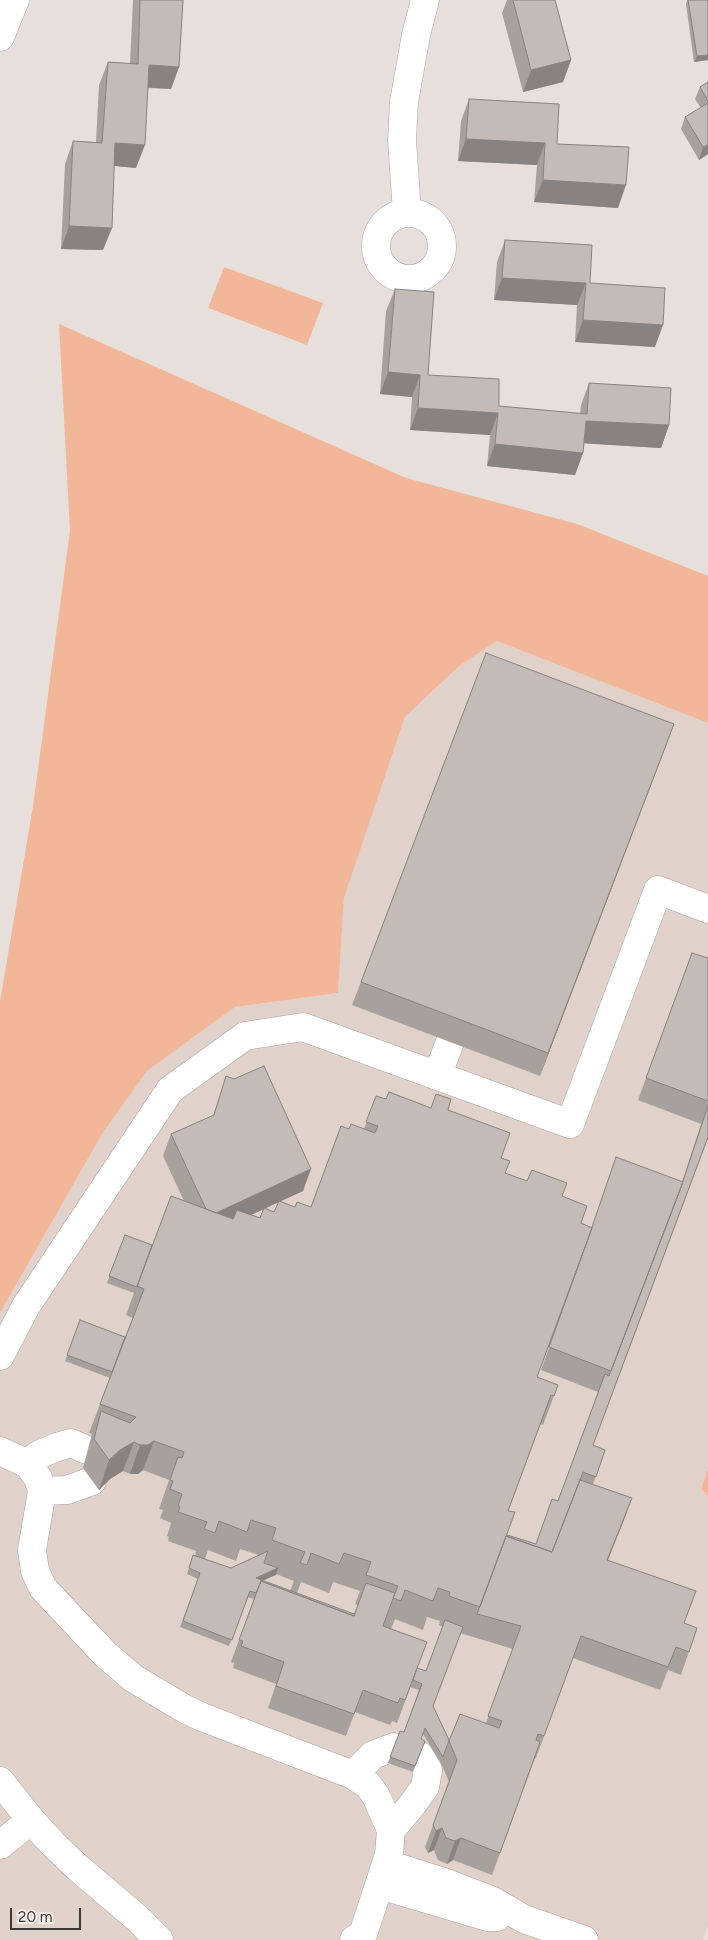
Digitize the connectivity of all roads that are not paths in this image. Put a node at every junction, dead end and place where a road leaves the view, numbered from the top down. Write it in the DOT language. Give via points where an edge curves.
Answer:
graph roads {
  1 [pos="16,0"];
  2 [pos="425,0"];
  3 [pos="0,37"];
  4 [pos="407,212"];
  5 [pos="708,909"];
  6 [pos="450,1042"];
  7 [pos="437,1076"];
  8 [pos="0,1356"];
  9 [pos="0,1450"];
  10 [pos="87,1450"];
  11 [pos="28,1464"];
  12 [pos="92,1481"];
  13 [pos="42,1492"];
  14 [pos="353,1775"];
  15 [pos="0,1780"];
  16 [pos="30,1820"];
  17 [pos="391,1830"];
  18 [pos="0,1845"];
  19 [pos="384,1875"];
  20 [pos="159,1940"];
  21 [pos="354,1940"];
  22 [pos="584,1940"];
  1 -- 3 [label="street"];
  2 -- 4 [label="street" via="404,102 402,140"];
  5 -- 7 [label="street" via="658,890 570,1124"];
  6 -- 7 [label="street"];
  7 -- 8 [label="street" via="303,1027 245,1036 170,1090 26,1306"];
  9 -- 11 [label="street"];
  10 -- 11 [label="street" via="72,1443 57,1446"];
  11 -- 13 [label="street" via="38,1478"];
  12 -- 13 [label="street" via="67,1490"];
  13 -- 14 [label="street" via="32,1550 35,1571 43,1588 106,1655 133,1678 202,1717"];
  14 -- 17 [label="street" via="368,1785 376,1796"];
  14 -- 17 [label="street" via="373,1754 394,1747 419,1755 428,1770 425,1787"];
  15 -- 16 [label="street"];
  16 -- 18 [label="street"];
  16 -- 20 [label="street" via="77,1868"];
  17 -- 19 [label="street" via="390,1855"];
  19 -- 21 [label="street" via="363,1934"];
  19 -- 22 [label="street" via="488,1917 524,1919"];
}
